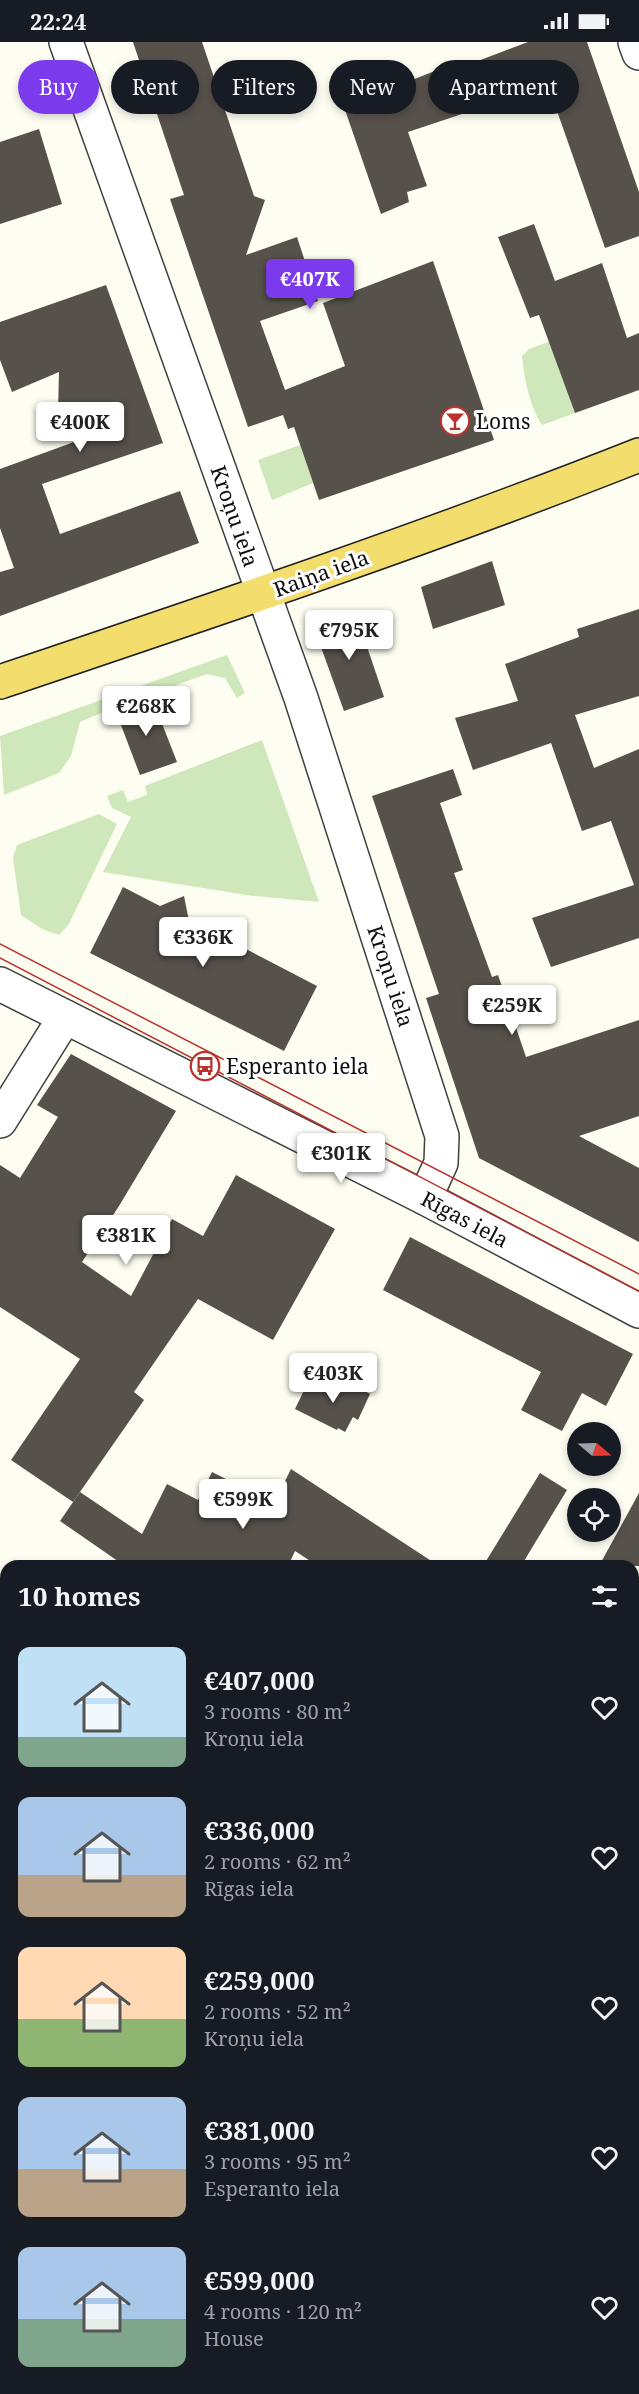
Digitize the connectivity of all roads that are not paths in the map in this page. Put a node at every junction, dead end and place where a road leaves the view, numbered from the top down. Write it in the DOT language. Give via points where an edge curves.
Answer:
graph roads {
  1 [pos="66,42"];
  2 [pos="635,42"];
  3 [pos="639,53"];
  4 [pos="639,455"];
  5 [pos="263,594"];
  6 [pos="0,682"];
  7 [pos="0,984"];
  8 [pos="65,1017"];
  9 [pos="0,1121"];
  10 [pos="425,1198"];
  11 [pos="639,1311"];
  1 -- 5 [label="street, Kroņu iela"];
  2 -- 3 [label="street"];
  4 -- 5 [label="main road, Raiņa iela"];
  5 -- 6 [label="main road, Raiņa iela"];
  5 -- 10 [label="street, Kroņu iela" via="442,1136 441,1163"];
  7 -- 8 [label="street, Rīgas iela"];
  8 -- 9 [label="street"];
  8 -- 10 [label="street, Rīgas iela"];
  10 -- 11 [label="street, Rīgas iela"];
}
